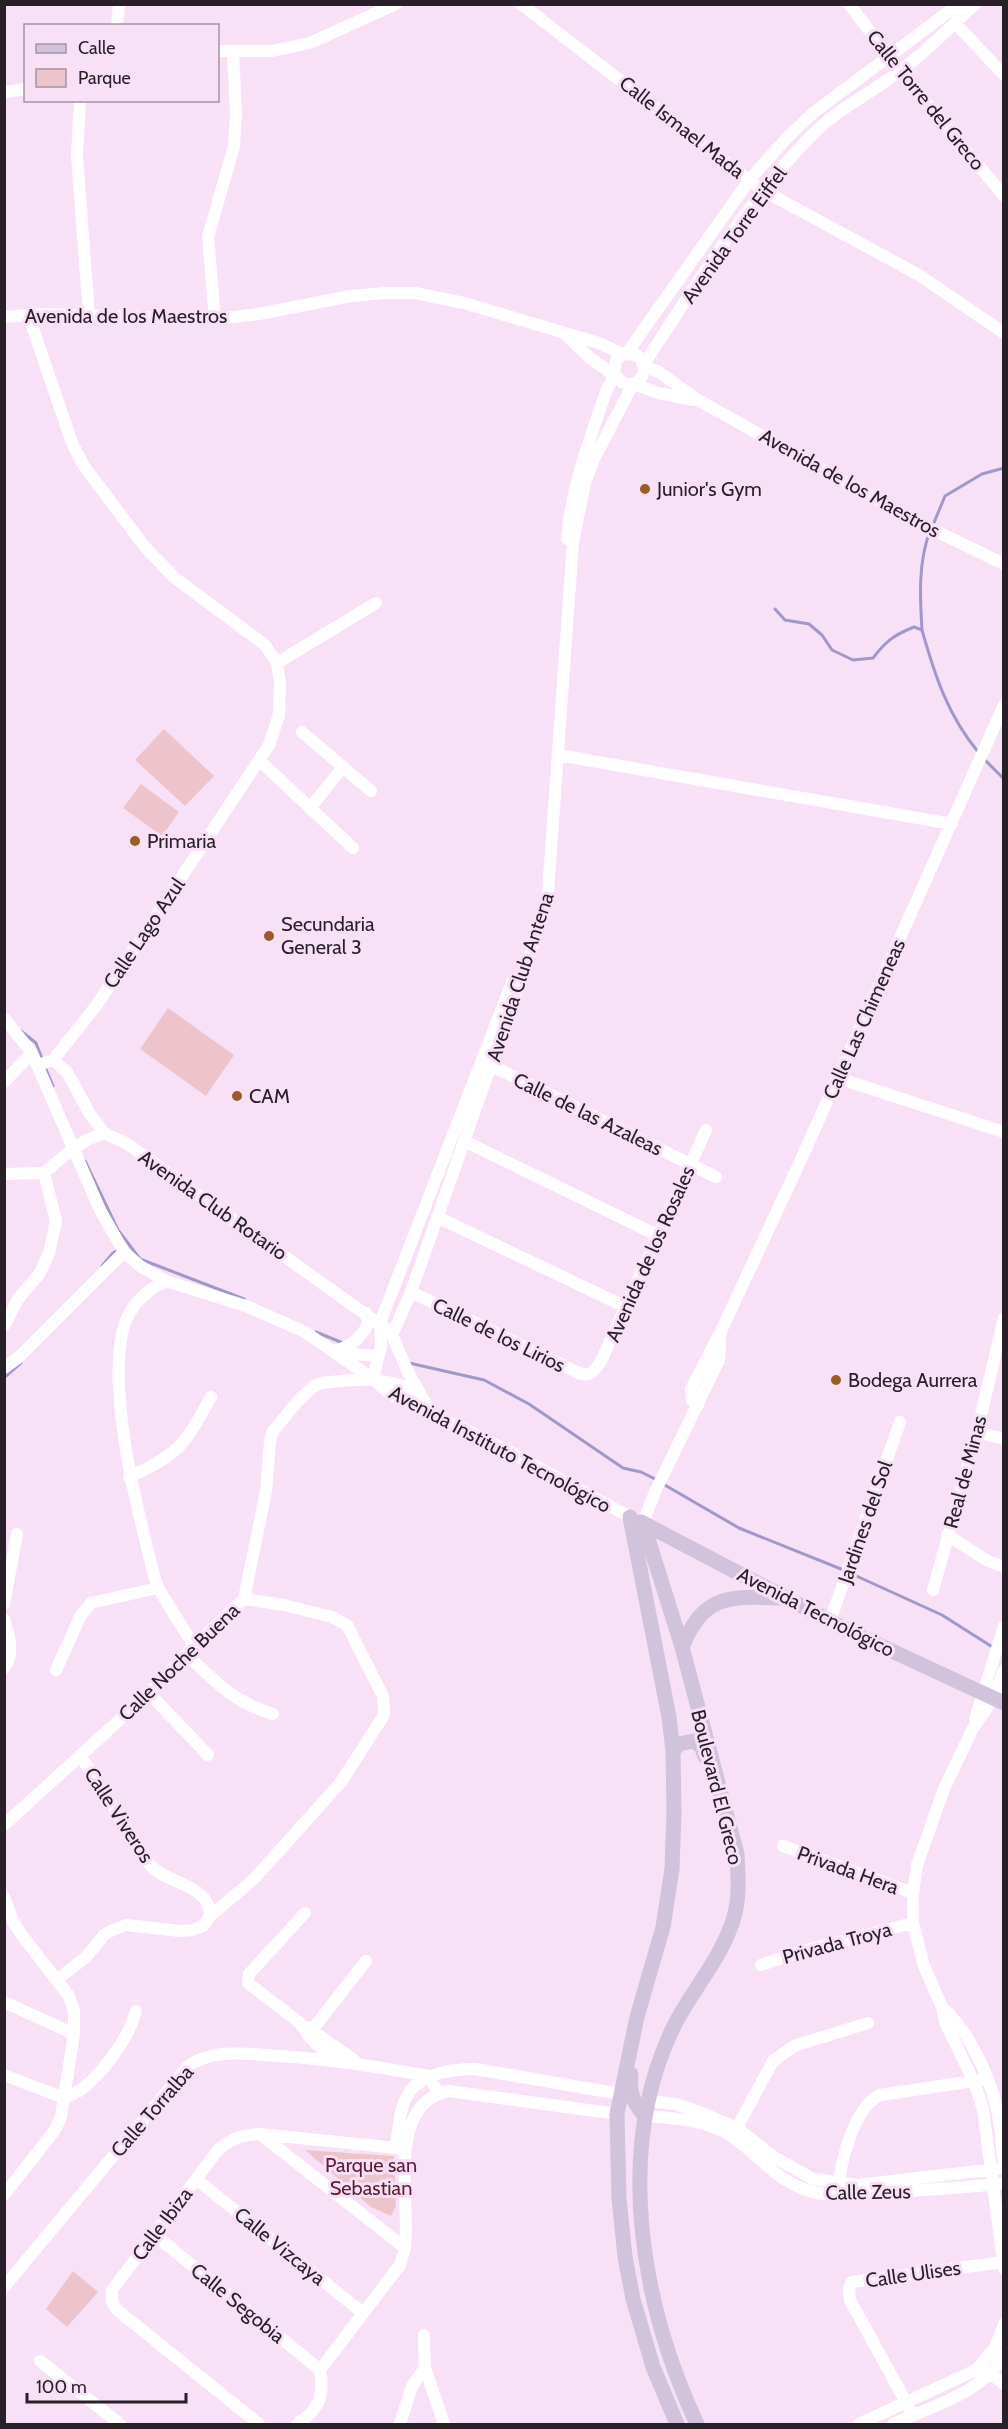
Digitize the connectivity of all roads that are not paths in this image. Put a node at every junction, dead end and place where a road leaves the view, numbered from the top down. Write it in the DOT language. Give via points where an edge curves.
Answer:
graph roads {
  1 [pos="119,4"];
  2 [pos="396,4"];
  3 [pos="521,4"];
  4 [pos="849,4"];
  5 [pos="959,4"];
  6 [pos="975,4"];
  7 [pos="955,23"];
  8 [pos="117,24"];
  9 [pos="219,51"];
  10 [pos="233,51"];
  11 [pos="889,57"];
  12 [pos="900,71"];
  13 [pos="1004,75"];
  14 [pos="24,89"];
  15 [pos="4,92"];
  16 [pos="80,102"];
  17 [pos="750,179"];
  18 [pos="762,190"];
  19 [pos="1004,196"];
  20 [pos="28,314"];
  21 [pos="89,315"];
  22 [pos="4,317"];
  23 [pos="215,319"];
  24 [pos="1004,333"];
  25 [pos="565,334"];
  26 [pos="625,354"];
  27 [pos="644,365"];
  28 [pos="615,376"];
  29 [pos="634,384"];
  30 [pos="698,400"];
  31 [pos="1004,564"];
  32 [pos="376,603"];
  33 [pos="278,663"];
  34 [pos="1004,705"];
  35 [pos="302,732"];
  36 [pos="558,755"];
  37 [pos="259,760"];
  38 [pos="343,767"];
  39 [pos="371,791"];
  40 [pos="310,808"];
  41 [pos="952,824"];
  42 [pos="353,848"];
  43 [pos="4,1018"];
  44 [pos="32,1053"];
  45 [pos="53,1060"];
  46 [pos="38,1065"];
  47 [pos="492,1066"];
  48 [pos="838,1078"];
  49 [pos="4,1082"];
  50 [pos="706,1130"];
  51 [pos="1004,1132"];
  52 [pos="104,1133"];
  53 [pos="464,1141"];
  54 [pos="72,1149"];
  55 [pos="690,1165"];
  56 [pos="44,1173"];
  57 [pos="4,1174"];
  58 [pos="716,1176"];
  59 [pos="436,1217"];
  60 [pos="658,1236"];
  61 [pos="124,1252"];
  62 [pos="166,1281"];
  63 [pos="411,1292"];
  64 [pos="626,1307"];
  65 [pos="366,1313"];
  66 [pos="1004,1318"];
  67 [pos="380,1323"];
  68 [pos="4,1326"];
  69 [pos="392,1335"];
  70 [pos="339,1350"];
  71 [pos="999,1350"];
  72 [pos="379,1351"];
  73 [pos="4,1368"];
  74 [pos="588,1375"];
  75 [pos="373,1379"];
  76 [pos="419,1391"];
  77 [pos="211,1397"];
  78 [pos="431,1413"];
  79 [pos="900,1422"];
  80 [pos="977,1432"];
  81 [pos="1004,1439"];
  82 [pos="129,1477"];
  83 [pos="637,1520"];
  84 [pos="17,1534"];
  85 [pos="948,1535"];
  86 [pos="1004,1567"];
  87 [pos="158,1588"];
  88 [pos="933,1590"];
  89 [pos="786,1598"];
  90 [pos="244,1599"];
  91 [pos="4,1604"];
  92 [pos="4,1618"];
  93 [pos="830,1621"];
  94 [pos="1002,1631"];
  95 [pos="190,1650"];
  96 [pos="684,1653"];
  97 [pos="658,1662"];
  98 [pos="4,1668"];
  99 [pos="56,1670"];
  100 [pos="1004,1670"];
  101 [pos="149,1693"];
  102 [pos="993,1698"];
  103 [pos="273,1714"];
  104 [pos="673,1752"];
  105 [pos="80,1755"];
  106 [pos="208,1755"];
  107 [pos="720,1788"];
  108 [pos="4,1825"];
  109 [pos="783,1846"];
  110 [pos="913,1893"];
  111 [pos="4,1897"];
  112 [pos="305,1913"];
  113 [pos="210,1916"];
  114 [pos="913,1923"];
  115 [pos="366,1960"];
  116 [pos="761,1965"];
  117 [pos="57,1980"];
  118 [pos="4,2002"];
  119 [pos="136,2011"];
  120 [pos="637,2017"];
  121 [pos="300,2023"];
  122 [pos="868,2023"];
  123 [pos="312,2030"];
  124 [pos="74,2034"];
  125 [pos="334,2059"];
  126 [pos="358,2063"];
  127 [pos="4,2075"];
  128 [pos="429,2076"];
  129 [pos="980,2080"];
  130 [pos="438,2093"];
  131 [pos="620,2094"];
  132 [pos="64,2098"];
  133 [pos="643,2108"];
  134 [pos="983,2109"];
  135 [pos="1000,2111"];
  136 [pos="617,2114"];
  137 [pos="735,2132"];
  138 [pos="260,2134"];
  139 [pos="400,2149"];
  140 [pos="618,2156"];
  141 [pos="1004,2162"];
  142 [pos="1004,2168"];
  143 [pos="990,2169"];
  144 [pos="917,2178"];
  145 [pos="196,2179"];
  146 [pos="998,2184"];
  147 [pos="838,2189"];
  148 [pos="5,2191"];
  149 [pos="918,2191"];
  150 [pos="999,2203"];
  151 [pos="155,2235"];
  152 [pos="405,2248"];
  153 [pos="1003,2262"];
  154 [pos="1004,2269"];
  155 [pos="4,2288"];
  156 [pos="363,2313"];
  157 [pos="1004,2324"];
  158 [pos="424,2335"];
  159 [pos="40,2361"];
  160 [pos="994,2365"];
  161 [pos="426,2368"];
  162 [pos="320,2370"];
  163 [pos="1004,2384"];
  164 [pos="910,2409"];
  165 [pos="120,2424"];
  166 [pos="259,2424"];
  167 [pos="297,2424"];
  168 [pos="400,2424"];
  169 [pos="444,2424"];
  170 [pos="677,2424"];
  171 [pos="697,2424"];
  172 [pos="860,2424"];
  173 [pos="893,2424"];
  1 -- 8 [label="street"];
  2 -- 10 [label="street" via="310,43 272,51"];
  3 -- 17 [label="street, Calle Ismael Mada"];
  4 -- 11 [label="street, Calle Torre del Greco"];
  5 -- 11 [label="street, Avenida Torre Eiffel"];
  6 -- 7 [label="street, Avenida Torre Eiffel"];
  7 -- 12 [label="street, Avenida Torre Eiffel"];
  7 -- 13 [label="street"];
  9 -- 10 [label="street"];
  10 -- 23 [label="street" via="234,146 208,237"];
  11 -- 12 [label="street, Calle Torre del Greco"];
  11 -- 17 [label="street, Avenida Torre Eiffel" via="813,113"];
  12 -- 18 [label="street, Avenida Torre Eiffel" via="838,111"];
  12 -- 19 [label="street, Calle Torre del Greco"];
  14 -- 15 [label="street"];
  16 -- 21 [label="street" via="77,156"];
  17 -- 18 [label="street, Calle Ismael Mada"];
  17 -- 26 [label="street, Avenida Torre Eiffel"];
  18 -- 24 [label="street, Calle Ismael Mada" via="919,275"];
  18 -- 27 [label="street, Avenida Torre Eiffel"];
  20 -- 21 [label="street, Avenida de los Maestros"];
  20 -- 22 [label="street, Avenida de los Maestros"];
  20 -- 33 [label="street" via="72,443 84,466 145,547 175,578 240,624 265,645"];
  21 -- 23 [label="street, Avenida de los Maestros"];
  23 -- 25 [label="street, Avenida de los Maestros" via="351,296 415,293 464,303"];
  25 -- 26 [label="street, Avenida de los Maestros"];
  25 -- 28 [label="street, Avenida de los Maestros"];
  26 -- 27 [label="street" via="637,355"];
  26 -- 28 [label="street" via="616,360"];
  27 -- 29 [label="street" via="642,377"];
  27 -- 30 [label="street, Avenida de los Maestros"];
  28 -- 29 [label="street" via="623,383"];
  28 -- 67 [label="street, Avenida Club Antena" via="576,481 568,516 540,904"];
  29 -- 30 [label="street, Avenida de los Maestros"];
  29 -- 36 [label="street, Avenida Club Antena" via="594,459 579,512 572,554"];
  30 -- 31 [label="street, Avenida de los Maestros" via="915,521"];
  32 -- 33 [label="street"];
  33 -- 37 [label="street, Calle Lago Azul" via="279,715 269,745"];
  34 -- 41 [label="street, Calle Las Chimeneas"];
  35 -- 38 [label="street"];
  36 -- 41 [label="street"];
  36 -- 47 [label="street, Avenida Club Antena" via="547,906"];
  37 -- 40 [label="street"];
  37 -- 45 [label="street, Calle Lago Azul" via="96,1006"];
  38 -- 39 [label="street"];
  38 -- 40 [label="street"];
  40 -- 42 [label="street"];
  41 -- 48 [label="street, Calle Las Chimeneas"];
  43 -- 44 [label="street"];
  44 -- 46 [label="street"];
  44 -- 49 [label="street"];
  45 -- 46 [label="street"];
  45 -- 52 [label="street, Avenida Club Rotario" via="67,1072"];
  46 -- 54 [label="street"];
  47 -- 53 [label="street, Avenida Club Antena"];
  47 -- 55 [label="street, Calle de las Azaleas"];
  48 -- 51 [label="street"];
  48 -- 83 [label="street, Calle Las Chimeneas" via="721,1331 719,1360 655,1492"];
  50 -- 55 [label="street, Avenida de los Rosales"];
  52 -- 54 [label="street"];
  52 -- 65 [label="street, Avenida Club Rotario" via="126,1143"];
  53 -- 59 [label="street, Avenida Club Antena"];
  53 -- 60 [label="street"];
  54 -- 56 [label="street"];
  54 -- 61 [label="street"];
  55 -- 58 [label="street, Calle de las Azaleas"];
  55 -- 60 [label="street, Avenida de los Rosales"];
  56 -- 57 [label="street"];
  56 -- 68 [label="street" via="56,1221 49,1253"];
  59 -- 63 [label="street, Avenida Club Antena"];
  59 -- 64 [label="street"];
  60 -- 64 [label="street, Avenida de los Rosales"];
  61 -- 62 [label="street, Avenida Instituto Tecnológico"];
  61 -- 73 [label="street"];
  62 -- 70 [label="street, Avenida Instituto Tecnológico" via="275,1317"];
  62 -- 82 [label="street" via="149,1289 139,1300 122,1339 118,1370"];
  63 -- 69 [label="street, Avenida Club Antena"];
  63 -- 74 [label="street, Calle de los Lirios"];
  64 -- 74 [label="street, Avenida de los Rosales" via="601,1361"];
  65 -- 67 [label="street, Avenida Club Rotario"];
  65 -- 70 [label="street" via="366,1330 358,1340"];
  66 -- 71 [label="street, Real de Minas"];
  67 -- 69 [label="street, Avenida Club Rotario"];
  67 -- 72 [label="street, Avenida Club Antena"];
  69 -- 72 [label="street"];
  69 -- 76 [label="street"];
  70 -- 72 [label="street" via="353,1354"];
  70 -- 75 [label="street, Avenida Instituto Tecnológico"];
  71 -- 80 [label="street, Real de Minas"];
  72 -- 75 [label="street, Avenida Club Antena"];
  75 -- 76 [label="street"];
  75 -- 78 [label="street, Avenida Instituto Tecnológico" via="391,1395"];
  75 -- 90 [label="street, Calle Noche Buena" via="314,1386 273,1431 266,1491"];
  76 -- 78 [label="street"];
  77 -- 82 [label="street" via="185,1442 173,1454"];
  78 -- 83 [label="street, Avenida Instituto Tecnológico"];
  79 -- 93 [label="street, Jardines del Sol"];
  80 -- 81 [label="street"];
  80 -- 85 [label="street, Real de Minas"];
  82 -- 87 [label="street"];
  83 -- 89 [label="main road, Avenida Tecnológico"];
  83 -- 96 [label="main road, Boulevard El Greco"];
  83 -- 97 [label="main road, Boulevard El Greco"];
  84 -- 91 [label="street"];
  85 -- 86 [label="street"];
  85 -- 88 [label="street, Real de Minas"];
  87 -- 95 [label="street"];
  87 -- 99 [label="street" via="91,1603 81,1615"];
  89 -- 93 [label="main road, Avenida Tecnológico"];
  89 -- 96 [label="main road" via="723,1600 698,1615"];
  90 -- 95 [label="street, Calle Noche Buena"];
  90 -- 113 [label="street" via="284,1605 346,1625 383,1696 384,1715 340,1782 254,1879"];
  92 -- 98 [label="street" via="10,1649"];
  93 -- 102 [label="main road, Avenida Tecnológico"];
  94 -- 102 [label="street" via="995,1655"];
  95 -- 101 [label="street, Calle Noche Buena"];
  95 -- 103 [label="street" via="229,1694 251,1708"];
  96 -- 97 [label="main road"];
  96 -- 107 [label="main road, Boulevard El Greco"];
  97 -- 104 [label="main road, Boulevard El Greco"];
  100 -- 102 [label="street"];
  101 -- 105 [label="street, Calle Noche Buena"];
  101 -- 106 [label="street"];
  102 -- 110 [label="street" via="973,1728 944,1789 917,1865"];
  104 -- 107 [label="main road" via="683,1742 697,1743 715,1785"];
  104 -- 120 [label="main road, Boulevard El Greco" via="672,1869 663,1927"];
  105 -- 108 [label="street, Calle Noche Buena"];
  105 -- 113 [label="street, Calle Viveros" via="151,1866 201,1893"];
  107 -- 133 [label="main road, Boulevard El Greco" via="737,1854 735,1916 718,1956 676,2023"];
  109 -- 110 [label="street, Privada Hera"];
  110 -- 114 [label="street"];
  111 -- 117 [label="street" via="17,1927"];
  112 -- 121 [label="street" via="249,1974 248,1980 249,1985"];
  113 -- 117 [label="street" via="203,1926 193,1930 126,1925 113,1930"];
  114 -- 116 [label="street, Privada Troya"];
  114 -- 129 [label="street" via="924,1966 942,2007 961,2028"];
  115 -- 123 [label="street"];
  117 -- 124 [label="street" via="74,2011"];
  118 -- 124 [label="street"];
  119 -- 132 [label="street" via="124,2040 99,2071 78,2092"];
  120 -- 131 [label="main road, Boulevard El Greco"];
  120 -- 133 [label="main road" via="630,2085"];
  121 -- 123 [label="street"];
  121 -- 125 [label="street"];
  122 -- 137 [label="street" via="794,2046 772,2061"];
  123 -- 126 [label="street"];
  124 -- 132 [label="street"];
  125 -- 126 [label="street, Calle Torralba"];
  125 -- 155 [label="street, Calle Torralba" via="229,2053 200,2058 189,2065"];
  126 -- 128 [label="street, Calle Torralba"];
  127 -- 132 [label="street"];
  128 -- 130 [label="street"];
  128 -- 131 [label="street, Calle Torralba" via="455,2069 475,2070"];
  128 -- 139 [label="street" via="418,2083 404,2103"];
  129 -- 134 [label="street"];
  129 -- 135 [label="street"];
  129 -- 147 [label="street" via="874,2098 861,2112 848,2143"];
  130 -- 136 [label="street" via="449,2091"];
  130 -- 139 [label="street" via="425,2100 414,2115"];
  131 -- 136 [label="main road, Boulevard El Greco"];
  132 -- 148 [label="street" via="62,2117 55,2130"];
  133 -- 137 [label="street, Calle Zeus"];
  133 -- 140 [label="main road" via="628,2121"];
  133 -- 171 [label="main road, Boulevard El Greco" via="641,2204 647,2273 666,2347"];
  134 -- 135 [label="street"];
  134 -- 143 [label="street"];
  135 -- 141 [label="street"];
  136 -- 140 [label="main road, Boulevard El Greco"];
  137 -- 147 [label="street, Calle Zeus" via="784,2180 818,2193"];
  138 -- 139 [label="street, Calle Ibiza"];
  138 -- 145 [label="street, Calle Ibiza" via="231,2139"];
  138 -- 152 [label="street"];
  139 -- 152 [label="street"];
  140 -- 170 [label="main road, Boulevard El Greco" via="625,2257 633,2299 653,2367"];
  142 -- 143 [label="street, Calle Zeus"];
  143 -- 144 [label="street, Calle Zeus"];
  143 -- 146 [label="street"];
  144 -- 147 [label="street, Calle Zeus"];
  144 -- 149 [label="street"];
  145 -- 151 [label="street, Calle Ibiza"];
  145 -- 156 [label="street, Calle Vizcaya"];
  146 -- 149 [label="street, Calle Zeus"];
  146 -- 150 [label="street"];
  147 -- 149 [label="street, Calle Zeus"];
  150 -- 153 [label="street"];
  151 -- 162 [label="street, Calle Segobia"];
  151 -- 166 [label="street, Calle Ibiza" via="112,2290 114,2305"];
  152 -- 156 [label="street" via="400,2265"];
  153 -- 154 [label="street"];
  153 -- 164 [label="street, Calle Ulises" via="852,2282 850,2300"];
  156 -- 162 [label="street"];
  157 -- 160 [label="street" via="995,2348"];
  158 -- 161 [label="street"];
  159 -- 165 [label="street"];
  160 -- 163 [label="street"];
  160 -- 164 [label="street" via="966,2392"];
  161 -- 168 [label="street" via="412,2386"];
  161 -- 169 [label="street"];
  162 -- 167 [label="street" via="321,2398 307,2418"];
  164 -- 172 [label="street"];
  164 -- 173 [label="street"];
}
